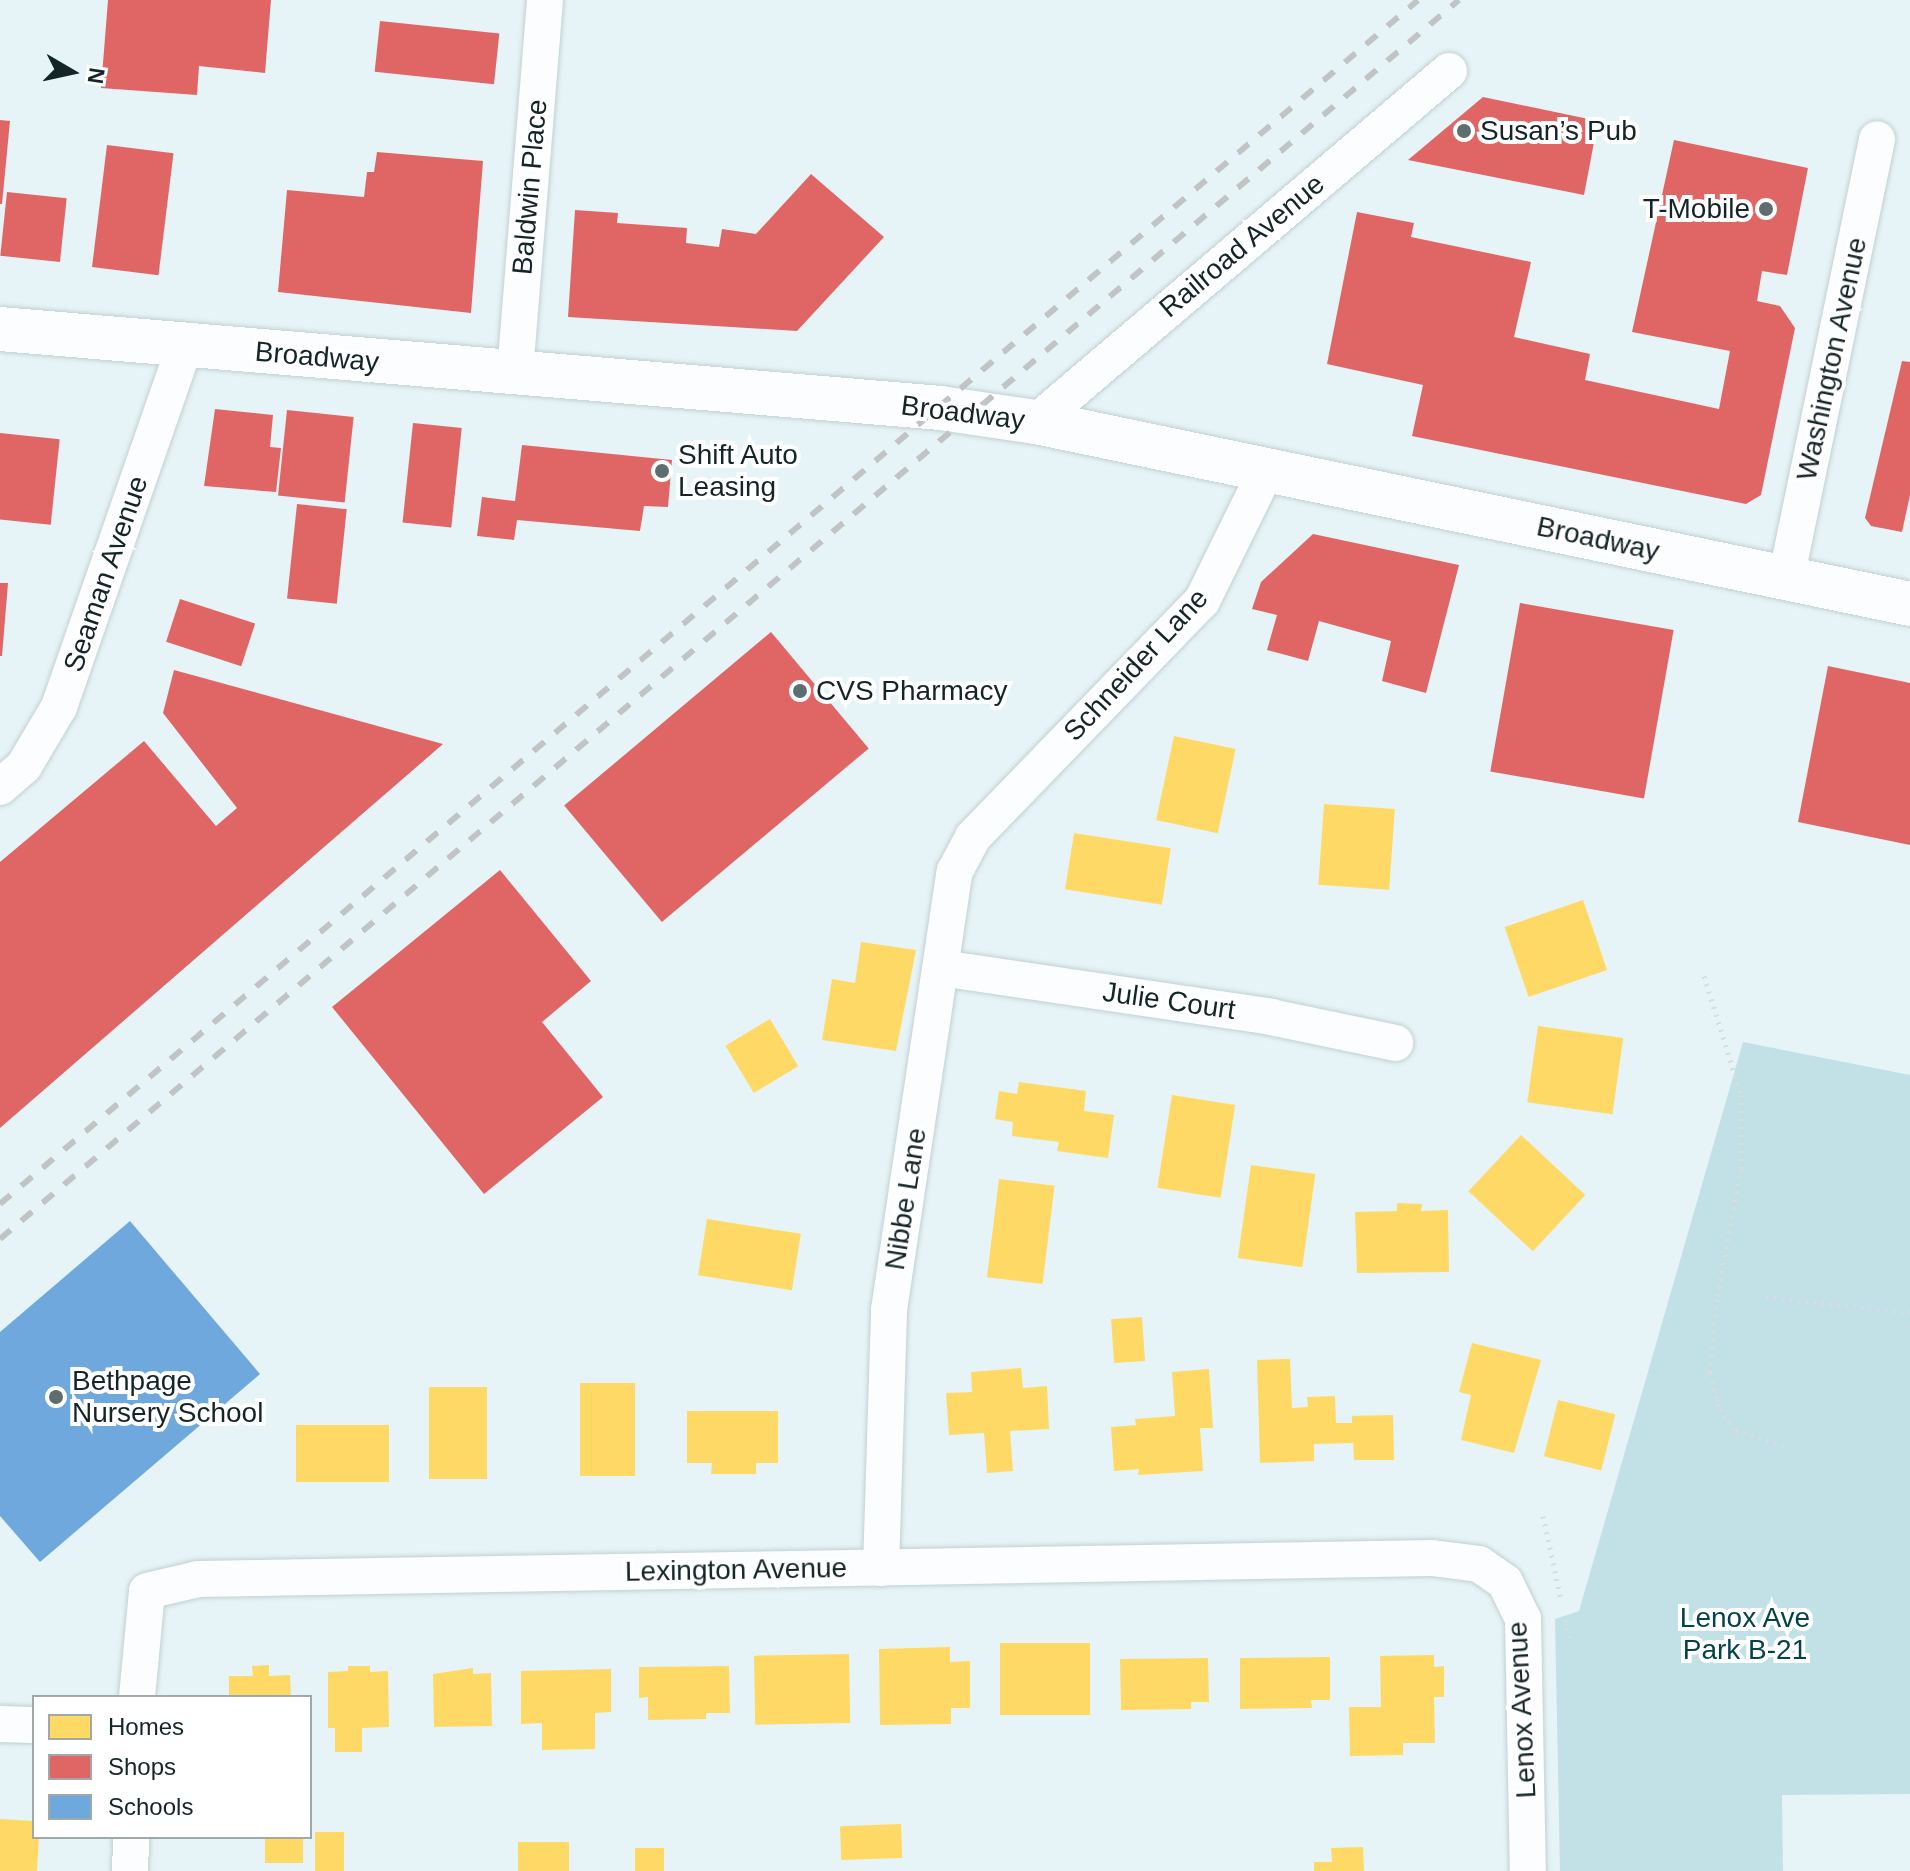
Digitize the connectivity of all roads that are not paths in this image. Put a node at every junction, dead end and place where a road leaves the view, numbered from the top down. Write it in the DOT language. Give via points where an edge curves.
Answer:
graph roads {
  1 [pos="545,0"];
  2 [pos="1449,71"];
  3 [pos="1877,139"];
  4 [pos="0,329"];
  5 [pos="185,346"];
  6 [pos="515,373"];
  7 [pos="1036,422"];
  8 [pos="1267,469"];
  9 [pos="1786,579"];
  10 [pos="1910,604"];
  11 [pos="0,787"];
  12 [pos="973,837"];
  13 [pos="941,968"];
  14 [pos="1395,1043"];
  15 [pos="1432,1558"];
  16 [pos="881,1568"];
  17 [pos="137,1695"];
  18 [pos="0,1724"];
  19 [pos="32,1725"];
  20 [pos="131,1839"];
  21 [pos="130,1871"];
  22 [pos="1528,1871"];
  1 -- 6 [label="street, Baldwin Place"];
  2 -- 7 [label="street, Railroad Avenue"];
  3 -- 9 [label="street, Washington Avenue"];
  4 -- 5 [label="main road, Broadway"];
  5 -- 6 [label="main road, Broadway"];
  5 -- 11 [label="street, Seaman Avenue" via="59,707 24,766"];
  6 -- 7 [label="main road, Broadway" via="896,404"];
  7 -- 8 [label="main road, Broadway"];
  8 -- 9 [label="main road, Broadway"];
  8 -- 12 [label="street, Schneider Lane" via="1202,601"];
  9 -- 10 [label="main road, Broadway"];
  12 -- 13 [label="street, Nibbe Lane" via="955,871"];
  13 -- 14 [label="street, Julie Court" via="1271,1017"];
  13 -- 16 [label="street, Nibbe Lane" via="889,1310"];
  15 -- 16 [label="street, Lexington Avenue"];
  15 -- 22 [label="street, Lenox Avenue" via="1479,1564 1505,1582 1523,1619"];
  16 -- 17 [label="street, Lexington Avenue" via="198,1579 147,1591"];
  18 -- 19 [label="street"];
  20 -- 21 [label="street"];
}
